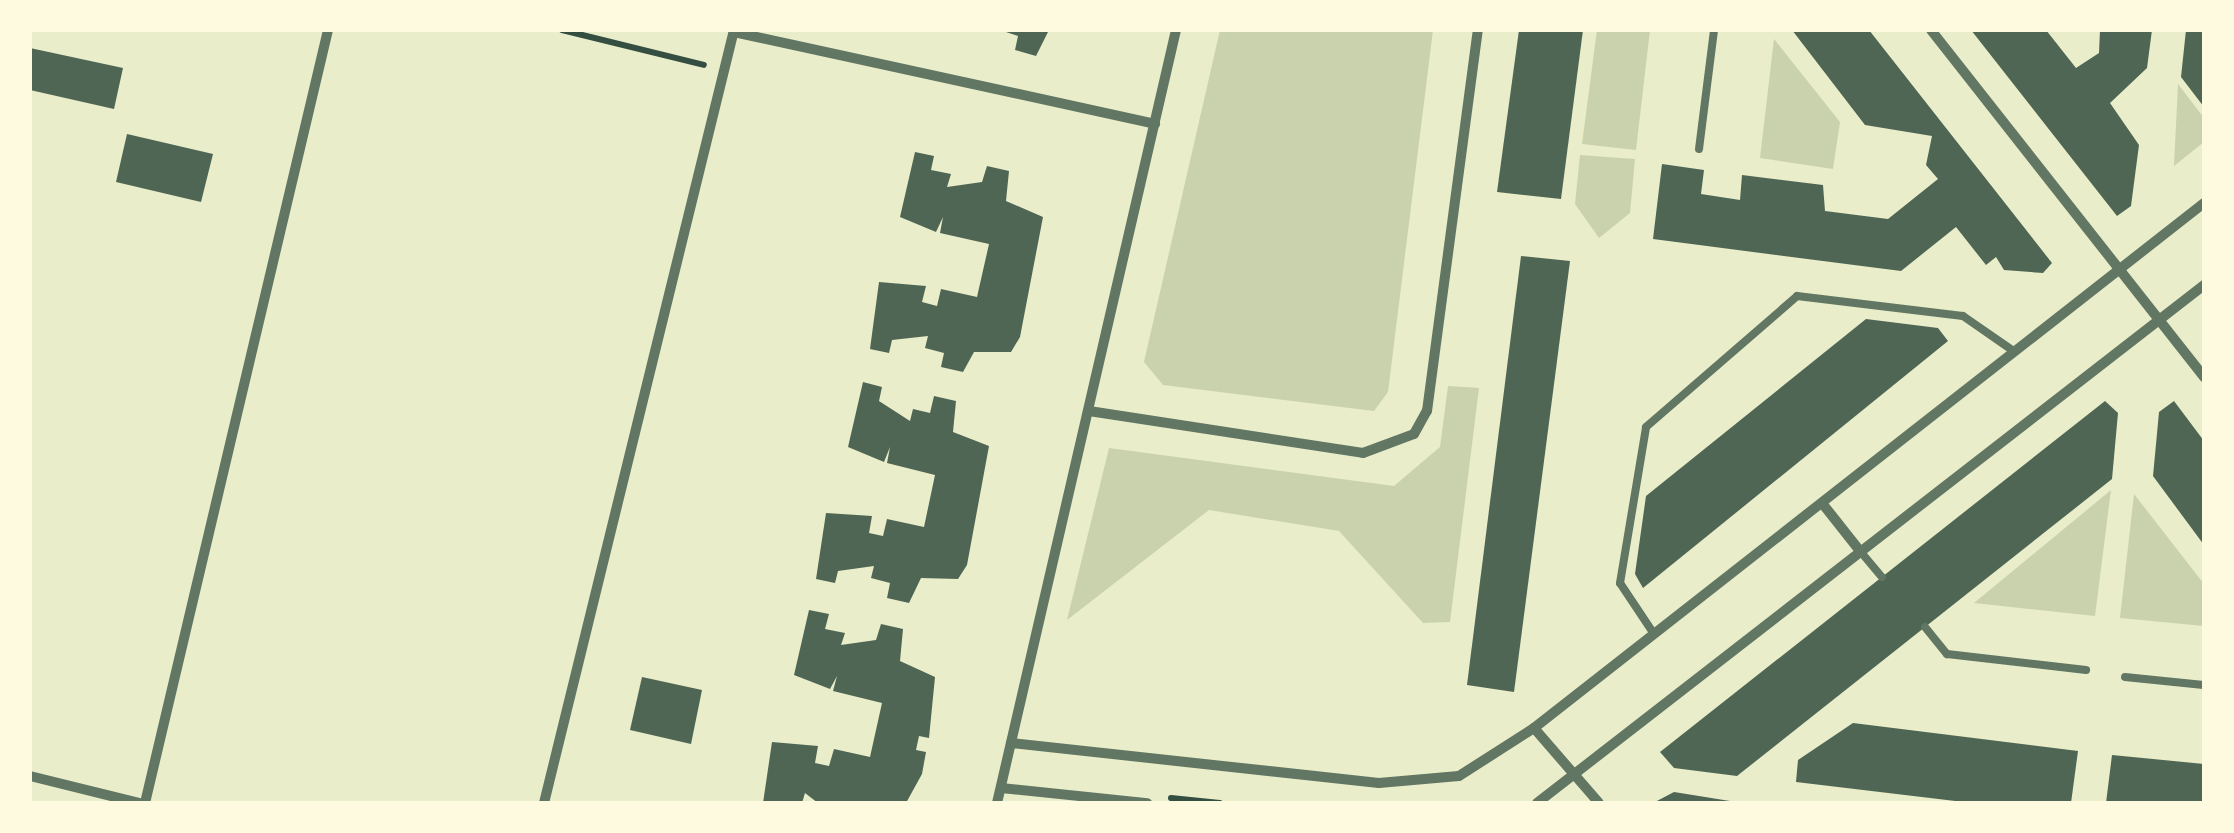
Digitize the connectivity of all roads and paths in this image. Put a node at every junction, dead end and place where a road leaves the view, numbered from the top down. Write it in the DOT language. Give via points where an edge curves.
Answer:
graph roads {
  1 [pos="328,30"];
  2 [pos="562,30"];
  3 [pos="1176,30"];
  4 [pos="1478,30"];
  5 [pos="1714,30"];
  6 [pos="1931,30"];
  7 [pos="734,31"];
  8 [pos="724,70"];
  9 [pos="1155,124"];
  10 [pos="1699,149"];
  11 [pos="2204,203"];
  12 [pos="2119,266"];
  13 [pos="2204,286"];
  14 [pos="2161,320"];
  15 [pos="2015,352"];
  16 [pos="2204,377"];
  17 [pos="1088,411"];
  18 [pos="1822,503"];
  19 [pos="1860,551"];
  20 [pos="1882,578"];
  21 [pos="1924,627"];
  22 [pos="1654,634"];
  23 [pos="2086,670"];
  24 [pos="2126,677"];
  25 [pos="2204,686"];
  26 [pos="1534,728"];
  27 [pos="1011,743"];
  28 [pos="1574,773"];
  29 [pos="30,776"];
  30 [pos="1001,788"];
  31 [pos="142,803"];
  32 [pos="544,803"];
  33 [pos="997,803"];
  34 [pos="1147,803"];
  35 [pos="1537,803"];
  36 [pos="1599,803"];
  1 -- 31 [label="street"];
  2 -- 8 [label="path"];
  3 -- 9 [label="street"];
  4 -- 17 [label="street" via="1427,411 1406,442 1363,453"];
  5 -- 10 [label="lane"];
  6 -- 12 [label="street"];
  7 -- 8 [label="street"];
  7 -- 9 [label="street"];
  8 -- 32 [label="street"];
  9 -- 17 [label="street"];
  11 -- 12 [label="street"];
  12 -- 14 [label="street"];
  12 -- 15 [label="street"];
  13 -- 14 [label="street"];
  14 -- 16 [label="street"];
  14 -- 19 [label="street"];
  15 -- 18 [label="street"];
  15 -- 22 [label="lane" via="1963,316 1797,296 1640,442 1620,583"];
  17 -- 27 [label="street"];
  18 -- 19 [label="street"];
  18 -- 22 [label="street"];
  19 -- 20 [label="lane"];
  19 -- 28 [label="street"];
  21 -- 23 [label="lane" via="1947,654"];
  22 -- 26 [label="street"];
  24 -- 25 [label="lane"];
  26 -- 27 [label="street" via="1488,764 1427,785"];
  26 -- 28 [label="street"];
  27 -- 30 [label="street"];
  28 -- 35 [label="street"];
  28 -- 36 [label="street"];
  29 -- 31 [label="street"];
  30 -- 33 [label="street"];
  30 -- 34 [label="street"];
}
